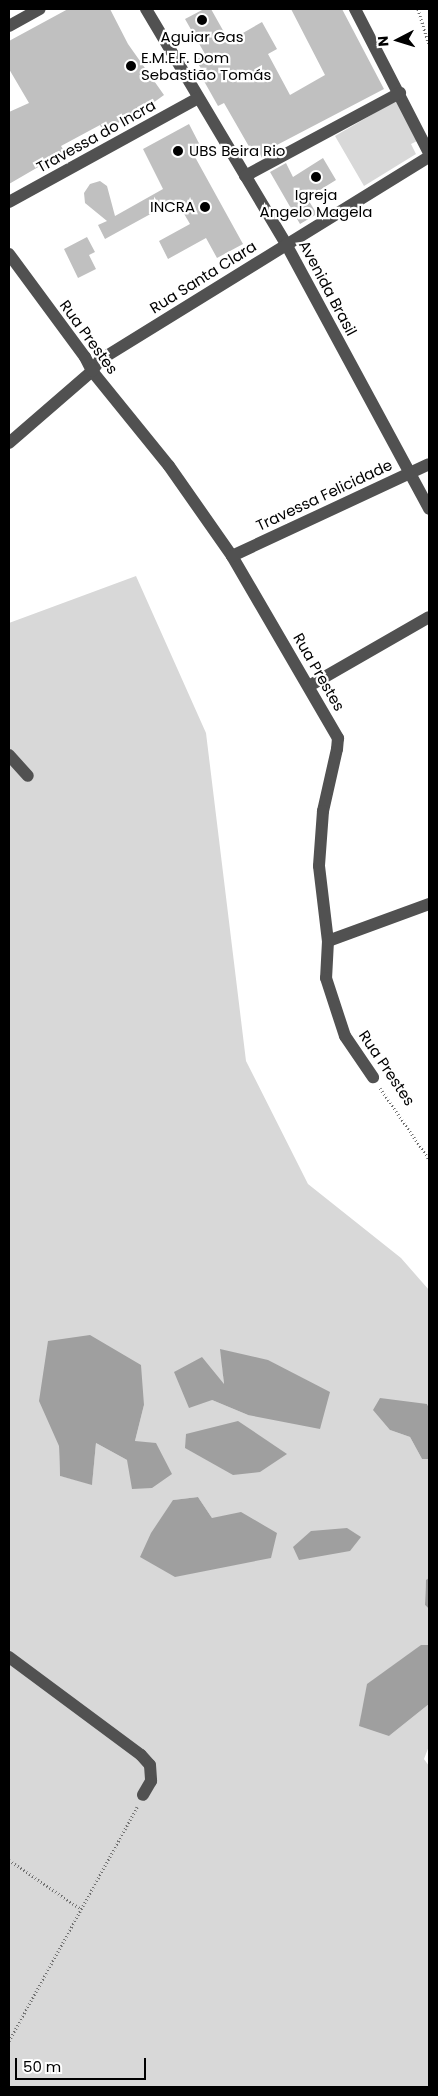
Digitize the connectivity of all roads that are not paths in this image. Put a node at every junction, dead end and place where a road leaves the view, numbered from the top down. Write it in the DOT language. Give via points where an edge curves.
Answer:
graph roads {
  1 [pos="40,9"];
  2 [pos="146,9"];
  3 [pos="355,9"];
  4 [pos="9,26"];
  5 [pos="400,93"];
  6 [pos="198,98"];
  7 [pos="429,153"];
  8 [pos="429,157"];
  9 [pos="245,176"];
  10 [pos="9,202"];
  11 [pos="286,244"];
  12 [pos="9,254"];
  13 [pos="92,371"];
  14 [pos="9,443"];
  15 [pos="429,464"];
  16 [pos="410,473"];
  17 [pos="429,509"];
  18 [pos="232,556"];
  19 [pos="429,617"];
  20 [pos="309,686"];
  21 [pos="9,755"];
  22 [pos="28,776"];
  23 [pos="429,904"];
  24 [pos="328,941"];
  25 [pos="373,1077"];
  26 [pos="9,1657"];
  27 [pos="144,1795"];
  1 -- 4 [label="street"];
  2 -- 6 [label="street, Avenida Brasil"];
  3 -- 5 [label="street"];
  5 -- 7 [label="street"];
  5 -- 9 [label="street"];
  6 -- 9 [label="street, Avenida Brasil"];
  6 -- 10 [label="street, Travessa do Incra"];
  8 -- 11 [label="street, Rua Santa Clara"];
  9 -- 11 [label="street, Avenida Brasil"];
  11 -- 13 [label="street, Rua Santa Clara" via="100,360"];
  11 -- 16 [label="street, Avenida Brasil"];
  12 -- 13 [label="street, Rua Prestes"];
  13 -- 14 [label="street, Rua Santa Clara"];
  13 -- 18 [label="street, Rua Prestes" via="169,466"];
  15 -- 16 [label="street, Travessa Felicidade"];
  16 -- 17 [label="street, Avenida Brasil"];
  16 -- 18 [label="street, Travessa Felicidade"];
  18 -- 20 [label="street, Rua Prestes"];
  19 -- 20 [label="street"];
  20 -- 24 [label="street, Rua Prestes" via="338,738 323,811 319,866"];
  21 -- 22 [label="street"];
  23 -- 24 [label="street"];
  24 -- 25 [label="street, Rua Prestes" via="326,978 336,1011 345,1036"];
  26 -- 27 [label="street" via="141,1755 150,1765 151,1781"];
}
